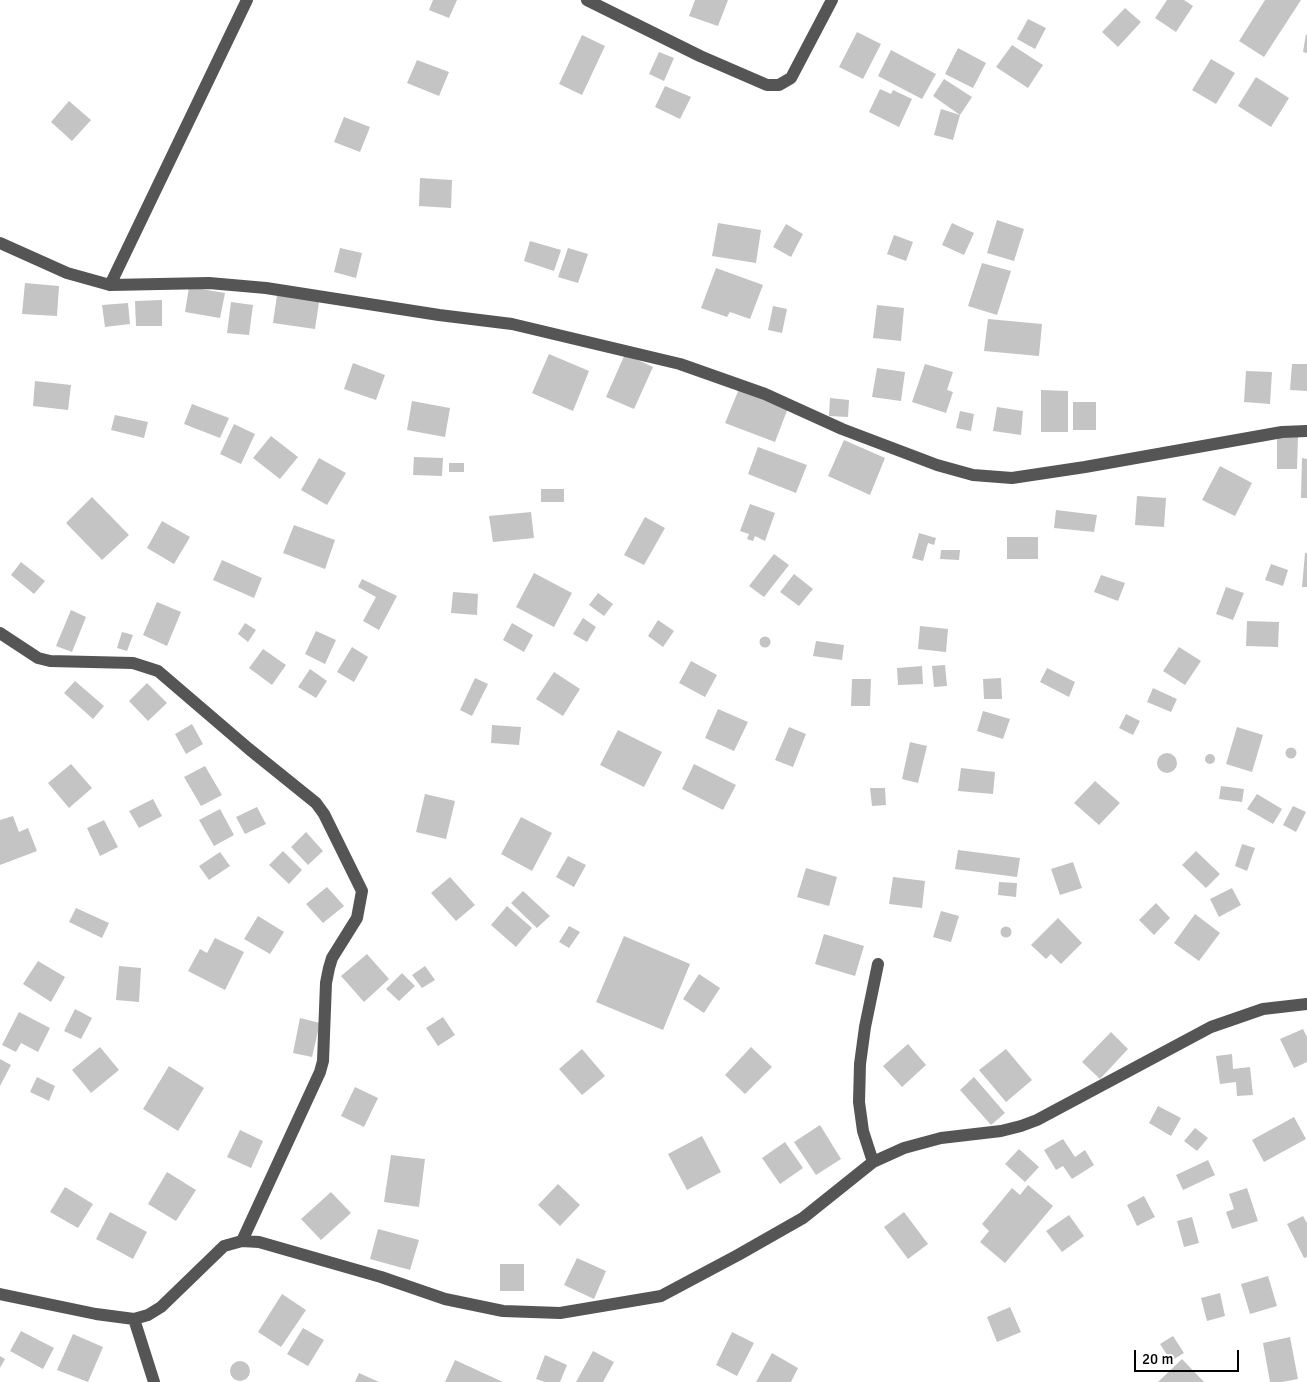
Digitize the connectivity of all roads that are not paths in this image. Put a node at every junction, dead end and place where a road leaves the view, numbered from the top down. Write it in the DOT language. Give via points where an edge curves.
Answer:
graph roads {
  1 [pos="247,0"];
  2 [pos="587,0"];
  3 [pos="832,0"];
  4 [pos="0,243"];
  5 [pos="110,285"];
  6 [pos="1307,431"];
  7 [pos="0,634"];
  8 [pos="878,964"];
  9 [pos="1307,1004"];
  10 [pos="873,1162"];
  11 [pos="242,1241"];
  12 [pos="0,1294"];
  13 [pos="134,1319"];
  14 [pos="154,1382"];
  1 -- 5 [label="street"];
  2 -- 3 [label="street" via="766,85 779,84 791,78"];
  4 -- 5 [label="street" via="67,273"];
  5 -- 6 [label="street" via="209,283 266,288 512,324 680,364 765,394 842,429 973,475 1012,478 1282,432"];
  7 -- 11 [label="street" via="38,658 50,661 132,663 158,671 316,803 362,891 357,918 329,968 320,1072"];
  8 -- 10 [label="street" via="862,1045 859,1102 863,1131"];
  9 -- 10 [label="street" via="1262,1009 1211,1027 1021,1126 941,1138 904,1148"];
  10 -- 11 [label="street" via="803,1218 661,1296 560,1313 503,1311 445,1299 259,1242"];
  11 -- 13 [label="street" via="224,1246 161,1308"];
  12 -- 13 [label="street"];
  13 -- 14 [label="street"];
}
